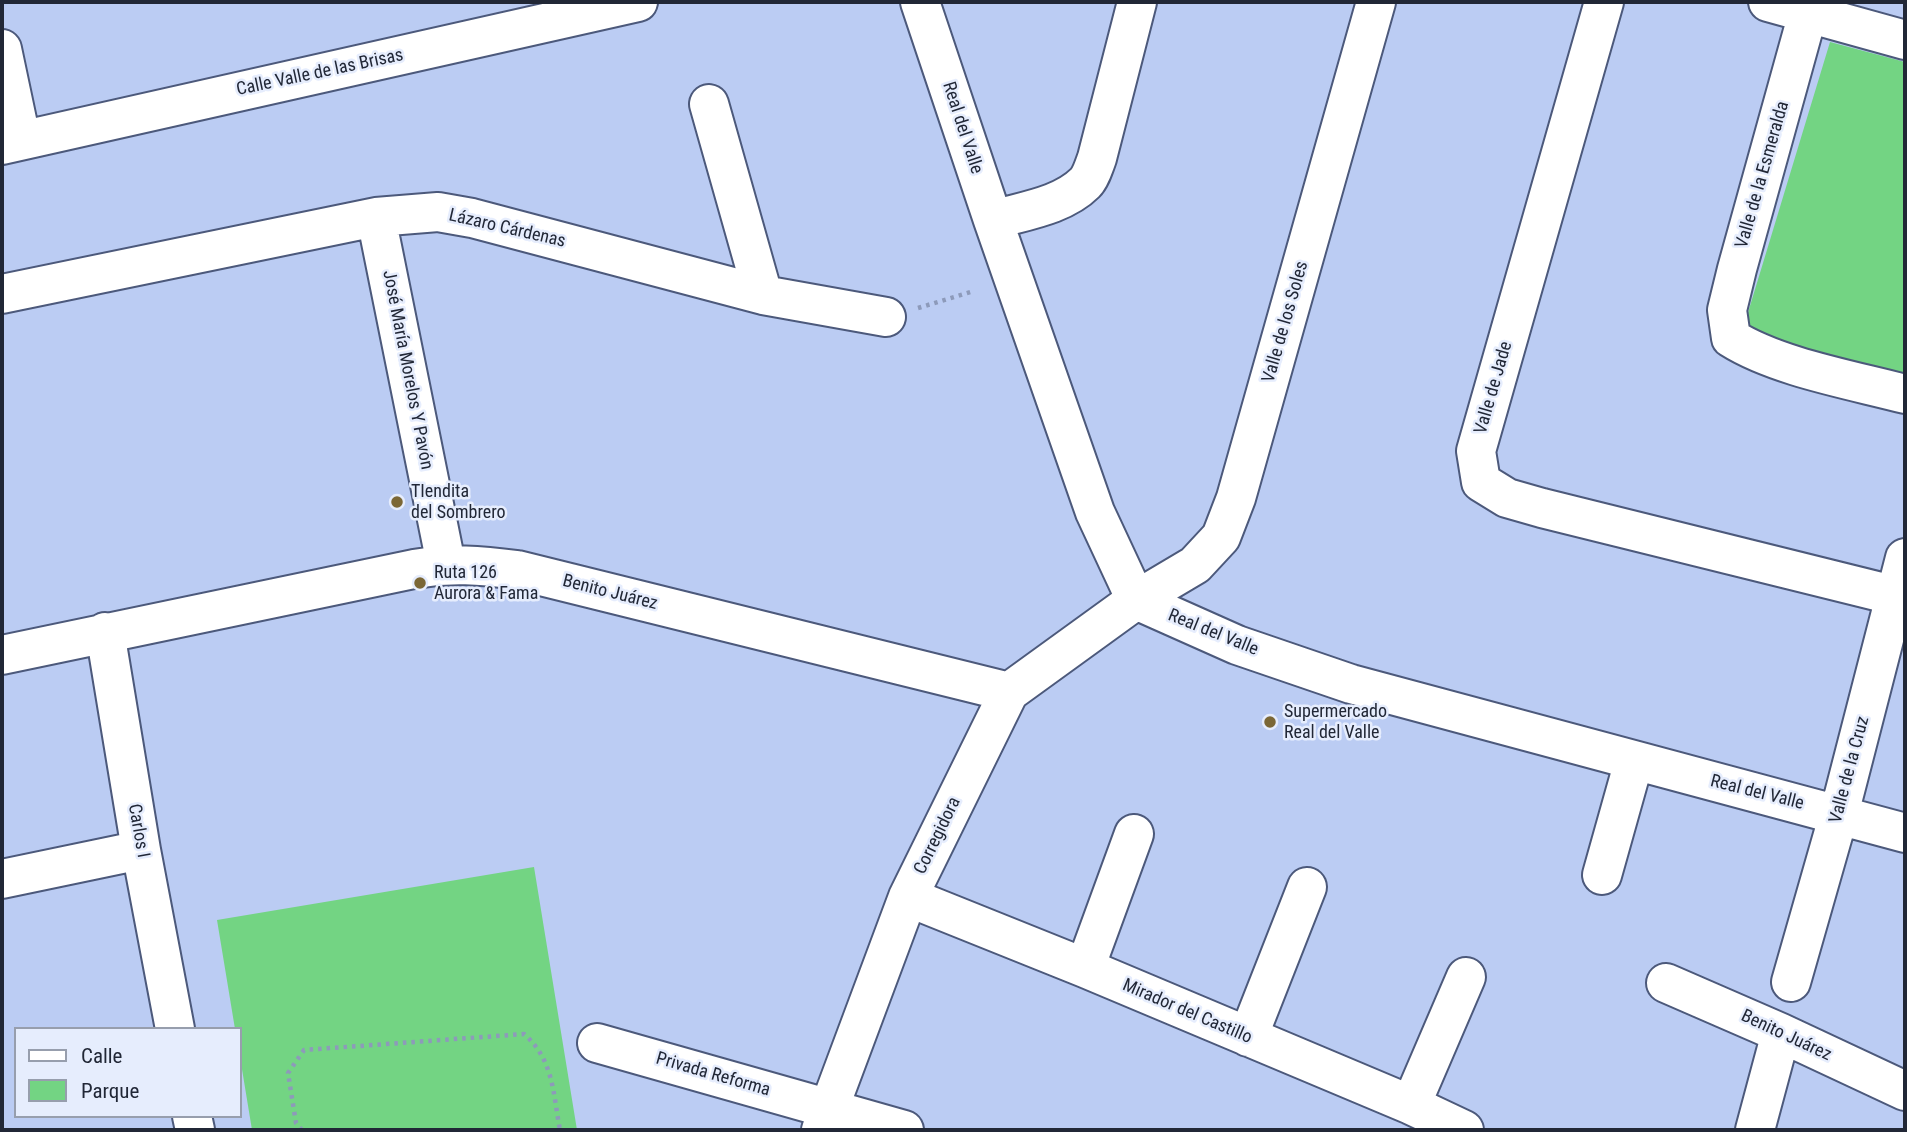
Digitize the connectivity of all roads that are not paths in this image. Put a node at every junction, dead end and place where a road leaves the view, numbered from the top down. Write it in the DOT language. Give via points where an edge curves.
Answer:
graph roads {
  1 [pos="920,2"];
  2 [pos="1137,2"];
  3 [pos="1376,2"];
  4 [pos="1604,2"];
  5 [pos="1768,2"];
  6 [pos="621,4"];
  7 [pos="1808,13"];
  8 [pos="1905,40"];
  9 [pos="2,49"];
  10 [pos="709,104"];
  11 [pos="11,142"];
  12 [pos="376,217"];
  13 [pos="992,220"];
  14 [pos="2,294"];
  15 [pos="763,295"];
  16 [pos="886,317"];
  17 [pos="1905,394"];
  18 [pos="1905,558"];
  19 [pos="446,564"];
  20 [pos="1900,596"];
  21 [pos="1136,600"];
  22 [pos="105,632"];
  23 [pos="2,655"];
  24 [pos="1009,692"];
  25 [pos="1634,761"];
  26 [pos="1839,814"];
  27 [pos="1905,832"];
  28 [pos="1134,834"];
  29 [pos="141,850"];
  30 [pos="1602,875"];
  31 [pos="2,879"];
  32 [pos="1307,887"];
  33 [pos="908,897"];
  34 [pos="1085,968"];
  35 [pos="1466,977"];
  36 [pos="1791,982"];
  37 [pos="1666,983"];
  38 [pos="175,1027"];
  39 [pos="1781,1033"];
  40 [pos="1248,1037"];
  41 [pos="597,1043"];
  42 [pos="1905,1091"];
  43 [pos="1411,1105"];
  44 [pos="825,1119"];
  45 [pos="904,1130"];
  46 [pos="1464,1130"];
  47 [pos="1755,1130"];
  1 -- 13 [label="street, Real del Valle"];
  2 -- 13 [label="street" via="1087,181 1054,202"];
  3 -- 21 [label="street, Valle de los Soles" via="1236,499 1221,537 1195,565"];
  4 -- 20 [label="street, Valle de Jade" via="1476,451 1481,482 1507,498 1542,508"];
  5 -- 7 [label="street"];
  6 -- 11 [label="street, Calle Valle de las Brisas"];
  7 -- 8 [label="street"];
  7 -- 17 [label="street, Valle de la Esmeralda" via="1727,310 1731,338 1783,361"];
  9 -- 11 [label="street"];
  10 -- 15 [label="street"];
  12 -- 14 [label="street, Lázaro Cárdenas"];
  12 -- 15 [label="street, Lázaro Cárdenas" via="438,212 472,218"];
  12 -- 19 [label="street, José María Morelos Y Pavón"];
  13 -- 21 [label="street, Real del Valle" via="1095,512"];
  15 -- 16 [label="street, Lázaro Cárdenas"];
  18 -- 20 [label="street, Valle de la Cruz"];
  19 -- 22 [label="street, Benito Juárez"];
  19 -- 24 [label="street, Benito Juárez" via="517,570"];
  20 -- 26 [label="street, Valle de la Cruz"];
  21 -- 24 [label="street, Corregidora"];
  21 -- 25 [label="street, Real del Valle" via="1237,645 1351,684"];
  22 -- 23 [label="street, Benito Juárez"];
  22 -- 29 [label="street, Carlos I"];
  24 -- 33 [label="street, Corregidora"];
  25 -- 26 [label="street, Real del Valle"];
  25 -- 30 [label="street"];
  26 -- 27 [label="street, Real del Valle"];
  26 -- 36 [label="street, Valle de la Cruz"];
  28 -- 34 [label="street"];
  29 -- 31 [label="street"];
  29 -- 38 [label="street, Carlos I"];
  32 -- 40 [label="street"];
  33 -- 34 [label="street, Mirador del Castillo"];
  33 -- 44 [label="street, Corregidora"];
  34 -- 40 [label="street, Mirador del Castillo"];
  35 -- 43 [label="street"];
  37 -- 39 [label="street, Benito Juárez"];
  39 -- 42 [label="street, Benito Juárez"];
  39 -- 47 [label="street"];
  40 -- 43 [label="street, Mirador del Castillo"];
  41 -- 44 [label="street, Privada Reforma"];
  43 -- 46 [label="street, Mirador del Castillo"];
  44 -- 45 [label="street, Privada Reforma"];
}
